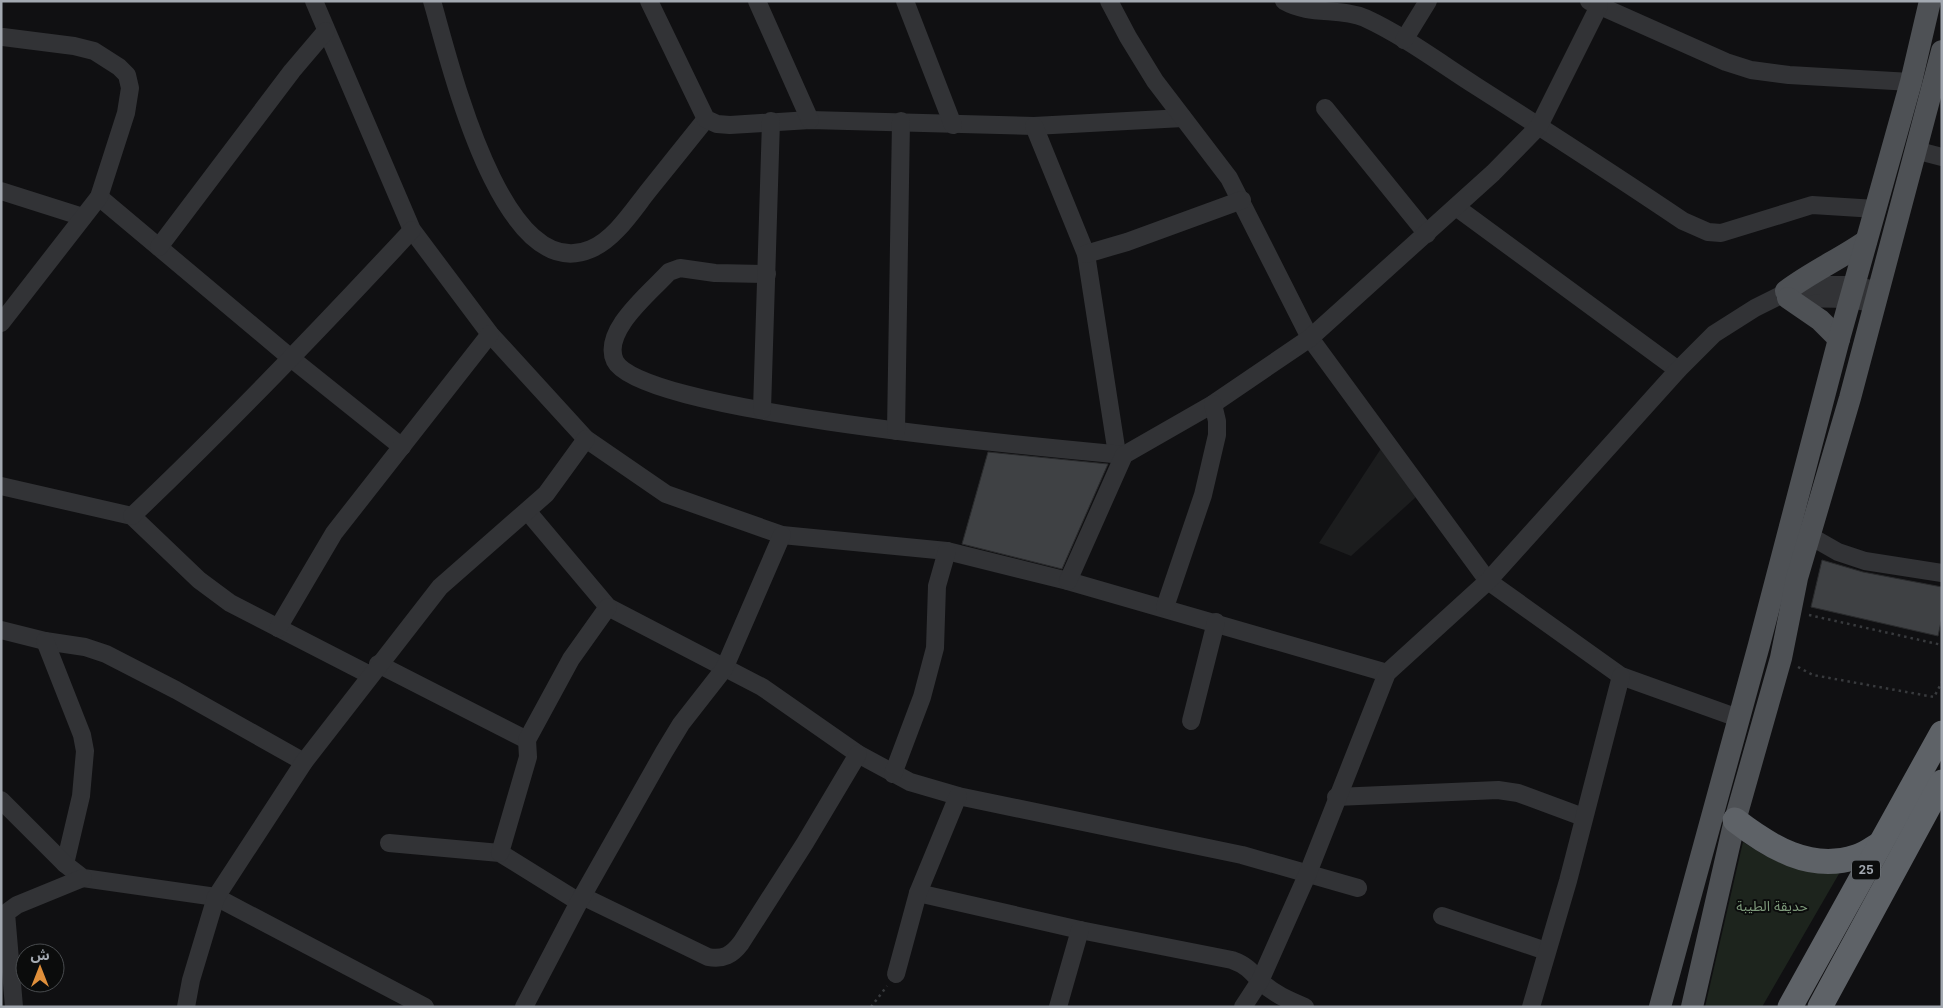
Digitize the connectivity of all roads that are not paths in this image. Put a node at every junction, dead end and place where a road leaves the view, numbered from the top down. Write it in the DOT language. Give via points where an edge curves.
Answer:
graph roads {
  1 [pos="314,1"];
  2 [pos="432,1"];
  3 [pos="650,1"];
  4 [pos="757,1"];
  5 [pos="905,1"];
  6 [pos="1109,1"];
  7 [pos="1284,1"];
  8 [pos="1428,1"];
  9 [pos="1930,1"];
  10 [pos="1594,4"];
  11 [pos="326,31"];
  12 [pos="3,37"];
  13 [pos="1404,40"];
  14 [pos="1942,51"];
  15 [pos="1911,82"];
  16 [pos="1325,108"];
  17 [pos="1183,118"];
  18 [pos="706,119"];
  19 [pos="810,120"];
  20 [pos="771,121"];
  21 [pos="902,121"];
  22 [pos="952,125"];
  23 [pos="1034,126"];
  24 [pos="1539,126"];
  25 [pos="1915,150"];
  26 [pos="1942,157"];
  27 [pos="1,191"];
  28 [pos="99,198"];
  29 [pos="1242,200"];
  30 [pos="1456,206"];
  31 [pos="1876,209"];
  32 [pos="83,217"];
  33 [pos="412,230"];
  34 [pos="1427,234"];
  35 [pos="1866,241"];
  36 [pos="159,247"];
  37 [pos="1086,254"];
  38 [pos="767,274"];
  39 [pos="1852,292"];
  40 [pos="1784,296"];
  41 [pos="1878,297"];
  42 [pos="1,324"];
  43 [pos="490,334"];
  44 [pos="1310,338"];
  45 [pos="1839,339"];
  46 [pos="292,360"];
  47 [pos="1678,370"];
  48 [pos="1213,404"];
  49 [pos="762,410"];
  50 [pos="896,432"];
  51 [pos="586,440"];
  52 [pos="402,448"];
  53 [pos="1120,455"];
  54 [pos="1,486"];
  55 [pos="528,512"];
  56 [pos="132,516"];
  57 [pos="782,535"];
  58 [pos="1810,536"];
  59 [pos="947,551"];
  60 [pos="1942,574"];
  61 [pos="1068,581"];
  62 [pos="1488,581"];
  63 [pos="608,607"];
  64 [pos="1165,607"];
  65 [pos="1216,622"];
  66 [pos="278,628"];
  67 [pos="1,630"];
  68 [pos="45,641"];
  69 [pos="724,668"];
  70 [pos="374,669"];
  71 [pos="1387,673"];
  72 [pos="1622,676"];
  73 [pos="1738,718"];
  74 [pos="1191,721"];
  75 [pos="1942,734"];
  76 [pos="527,740"];
  77 [pos="858,754"];
  78 [pos="304,762"];
  79 [pos="893,774"];
  80 [pos="1942,782"];
  81 [pos="958,796"];
  82 [pos="1336,797"];
  83 [pos="1,800"];
  84 [pos="1583,817"];
  85 [pos="1735,820"];
  86 [pos="389,843"];
  87 [pos="1880,844"];
  88 [pos="500,853"];
  89 [pos="65,864"];
  90 [pos="1308,873"];
  91 [pos="83,878"];
  92 [pos="1358,888"];
  93 [pos="918,893"];
  94 [pos="216,897"];
  95 [pos="580,899"];
  96 [pos="1442,916"];
  97 [pos="1080,930"];
  98 [pos="1546,951"];
  99 [pos="896,974"];
  100 [pos="1260,981"];
  101 [pos="14,1007"];
  102 [pos="186,1007"];
  103 [pos="425,1007"];
  104 [pos="524,1007"];
  105 [pos="1058,1007"];
  106 [pos="1243,1007"];
  107 [pos="1305,1007"];
  108 [pos="1531,1007"];
  109 [pos="1660,1007"];
  110 [pos="1692,1007"];
  111 [pos="1790,1007"];
  112 [pos="1820,1007"];
  1 -- 11 [label="street"];
  2 -- 18 [label="street" via="474,134 500,197 527,233 552,250 571,255 592,249 615,232"];
  3 -- 18 [label="street"];
  4 -- 19 [label="street"];
  5 -- 22 [label="street"];
  6 -- 17 [label="street" via="1132,44"];
  7 -- 13 [label="street" via="1297,8 1358,16"];
  8 -- 13 [label="street"];
  9 -- 15 [label="main road"];
  10 -- 15 [label="street" via="1751,70"];
  10 -- 24 [label="street"];
  11 -- 33 [label="street"];
  11 -- 36 [label="street"];
  12 -- 28 [label="street" via="94,51 127,76 130,99"];
  13 -- 24 [label="street"];
  14 -- 25 [label="main road"];
  15 -- 31 [label="main road"];
  16 -- 34 [label="street"];
  17 -- 23 [label="street"];
  17 -- 29 [label="street" via="1213,154"];
  18 -- 20 [label="street" via="730,125"];
  19 -- 20 [label="street"];
  19 -- 21 [label="street"];
  20 -- 38 [label="street"];
  21 -- 22 [label="street"];
  21 -- 50 [label="street"];
  22 -- 23 [label="street"];
  23 -- 37 [label="street"];
  24 -- 30 [label="street"];
  24 -- 31 [label="street" via="1683,221 1708,232 1720,233 1812,205"];
  25 -- 26 [label="street"];
  25 -- 41 [label="main road"];
  27 -- 32 [label="street"];
  28 -- 32 [label="street"];
  28 -- 36 [label="street"];
  29 -- 37 [label="street"];
  29 -- 44 [label="street"];
  30 -- 34 [label="street"];
  30 -- 47 [label="street"];
  31 -- 35 [label="main road"];
  32 -- 42 [label="street"];
  33 -- 43 [label="street"];
  33 -- 46 [label="street"];
  34 -- 44 [label="street"];
  35 -- 39 [label="main road"];
  35 -- 40 [label="main road" via="1802,279"];
  36 -- 46 [label="street"];
  37 -- 53 [label="street"];
  38 -- 49 [label="street"];
  38 -- 49 [label="street" via="680,268 670,272 625,320 615,335 613,347 615,361 624,371 646,381 671,391"];
  39 -- 40 [label="street" via="1818,285"];
  39 -- 41 [label="street"];
  39 -- 45 [label="main road"];
  40 -- 45 [label="main road" via="1820,320"];
  40 -- 47 [label="street" via="1755,308 1714,334"];
  41 -- 58 [label="main road"];
  43 -- 51 [label="street"];
  43 -- 52 [label="street"];
  44 -- 48 [label="street"];
  44 -- 62 [label="street"];
  45 -- 73 [label="main road"];
  46 -- 52 [label="street"];
  46 -- 56 [label="street"];
  47 -- 62 [label="street"];
  48 -- 53 [label="street"];
  48 -- 64 [label="street" via="1217,435 1205,487"];
  49 -- 50 [label="street"];
  50 -- 53 [label="street"];
  51 -- 55 [label="street" via="546,494"];
  51 -- 57 [label="street" via="666,494"];
  52 -- 66 [label="street" via="334,533"];
  53 -- 61 [label="street"];
  54 -- 56 [label="street"];
  55 -- 63 [label="street"];
  55 -- 70 [label="street" via="477,552 440,587"];
  56 -- 66 [label="street" via="210,590"];
  57 -- 59 [label="street"];
  57 -- 69 [label="street"];
  58 -- 60 [label="street" via="1838,552 1865,561"];
  58 -- 85 [label="main road" via="1797,578 1781,658"];
  59 -- 61 [label="street"];
  59 -- 79 [label="street" via="937,586 935,648 922,697"];
  61 -- 64 [label="street"];
  62 -- 71 [label="street"];
  62 -- 72 [label="street"];
  63 -- 69 [label="street"];
  63 -- 76 [label="street" via="571,660"];
  64 -- 65 [label="street"];
  65 -- 71 [label="street"];
  65 -- 74 [label="street"];
  66 -- 70 [label="street"];
  67 -- 68 [label="street"];
  68 -- 78 [label="street" via="106,654"];
  68 -- 89 [label="street" via="82,734 85,751 81,796"];
  69 -- 77 [label="street" via="762,687"];
  69 -- 95 [label="street" via="681,724"];
  70 -- 76 [label="street"];
  70 -- 78 [label="street"];
  71 -- 82 [label="street"];
  72 -- 73 [label="street"];
  72 -- 84 [label="street"];
  73 -- 109 [label="main road"];
  75 -- 87 [label="highway, 25"];
  76 -- 88 [label="street" via="528,757"];
  77 -- 79 [label="street"];
  77 -- 95 [label="street" via="800,852 730,955 708,957"];
  78 -- 94 [label="street"];
  79 -- 81 [label="street"];
  80 -- 112 [label="highway, 25"];
  81 -- 90 [label="street" via="1242,855"];
  81 -- 93 [label="street"];
  82 -- 84 [label="street" via="1498,790 1518,793"];
  82 -- 90 [label="street"];
  83 -- 89 [label="street"];
  84 -- 98 [label="street" via="1568,881"];
  85 -- 87 [label="highway" via="1772,847 1812,860 1841,861 1858,857"];
  85 -- 110 [label="main road"];
  86 -- 88 [label="street"];
  87 -- 111 [label="highway, 25"];
  88 -- 95 [label="street"];
  89 -- 91 [label="street"];
  90 -- 92 [label="street"];
  90 -- 100 [label="street"];
  91 -- 94 [label="street"];
  91 -- 101 [label="street" via="24,902 6,913"];
  93 -- 97 [label="street"];
  93 -- 99 [label="street"];
  94 -- 102 [label="street"];
  94 -- 103 [label="street"];
  95 -- 104 [label="street"];
  96 -- 98 [label="street"];
  97 -- 100 [label="street" via="1232,960 1250,968"];
  97 -- 105 [label="street"];
  98 -- 108 [label="street"];
  100 -- 106 [label="street"];
  100 -- 107 [label="street" via="1282,998"];
}
